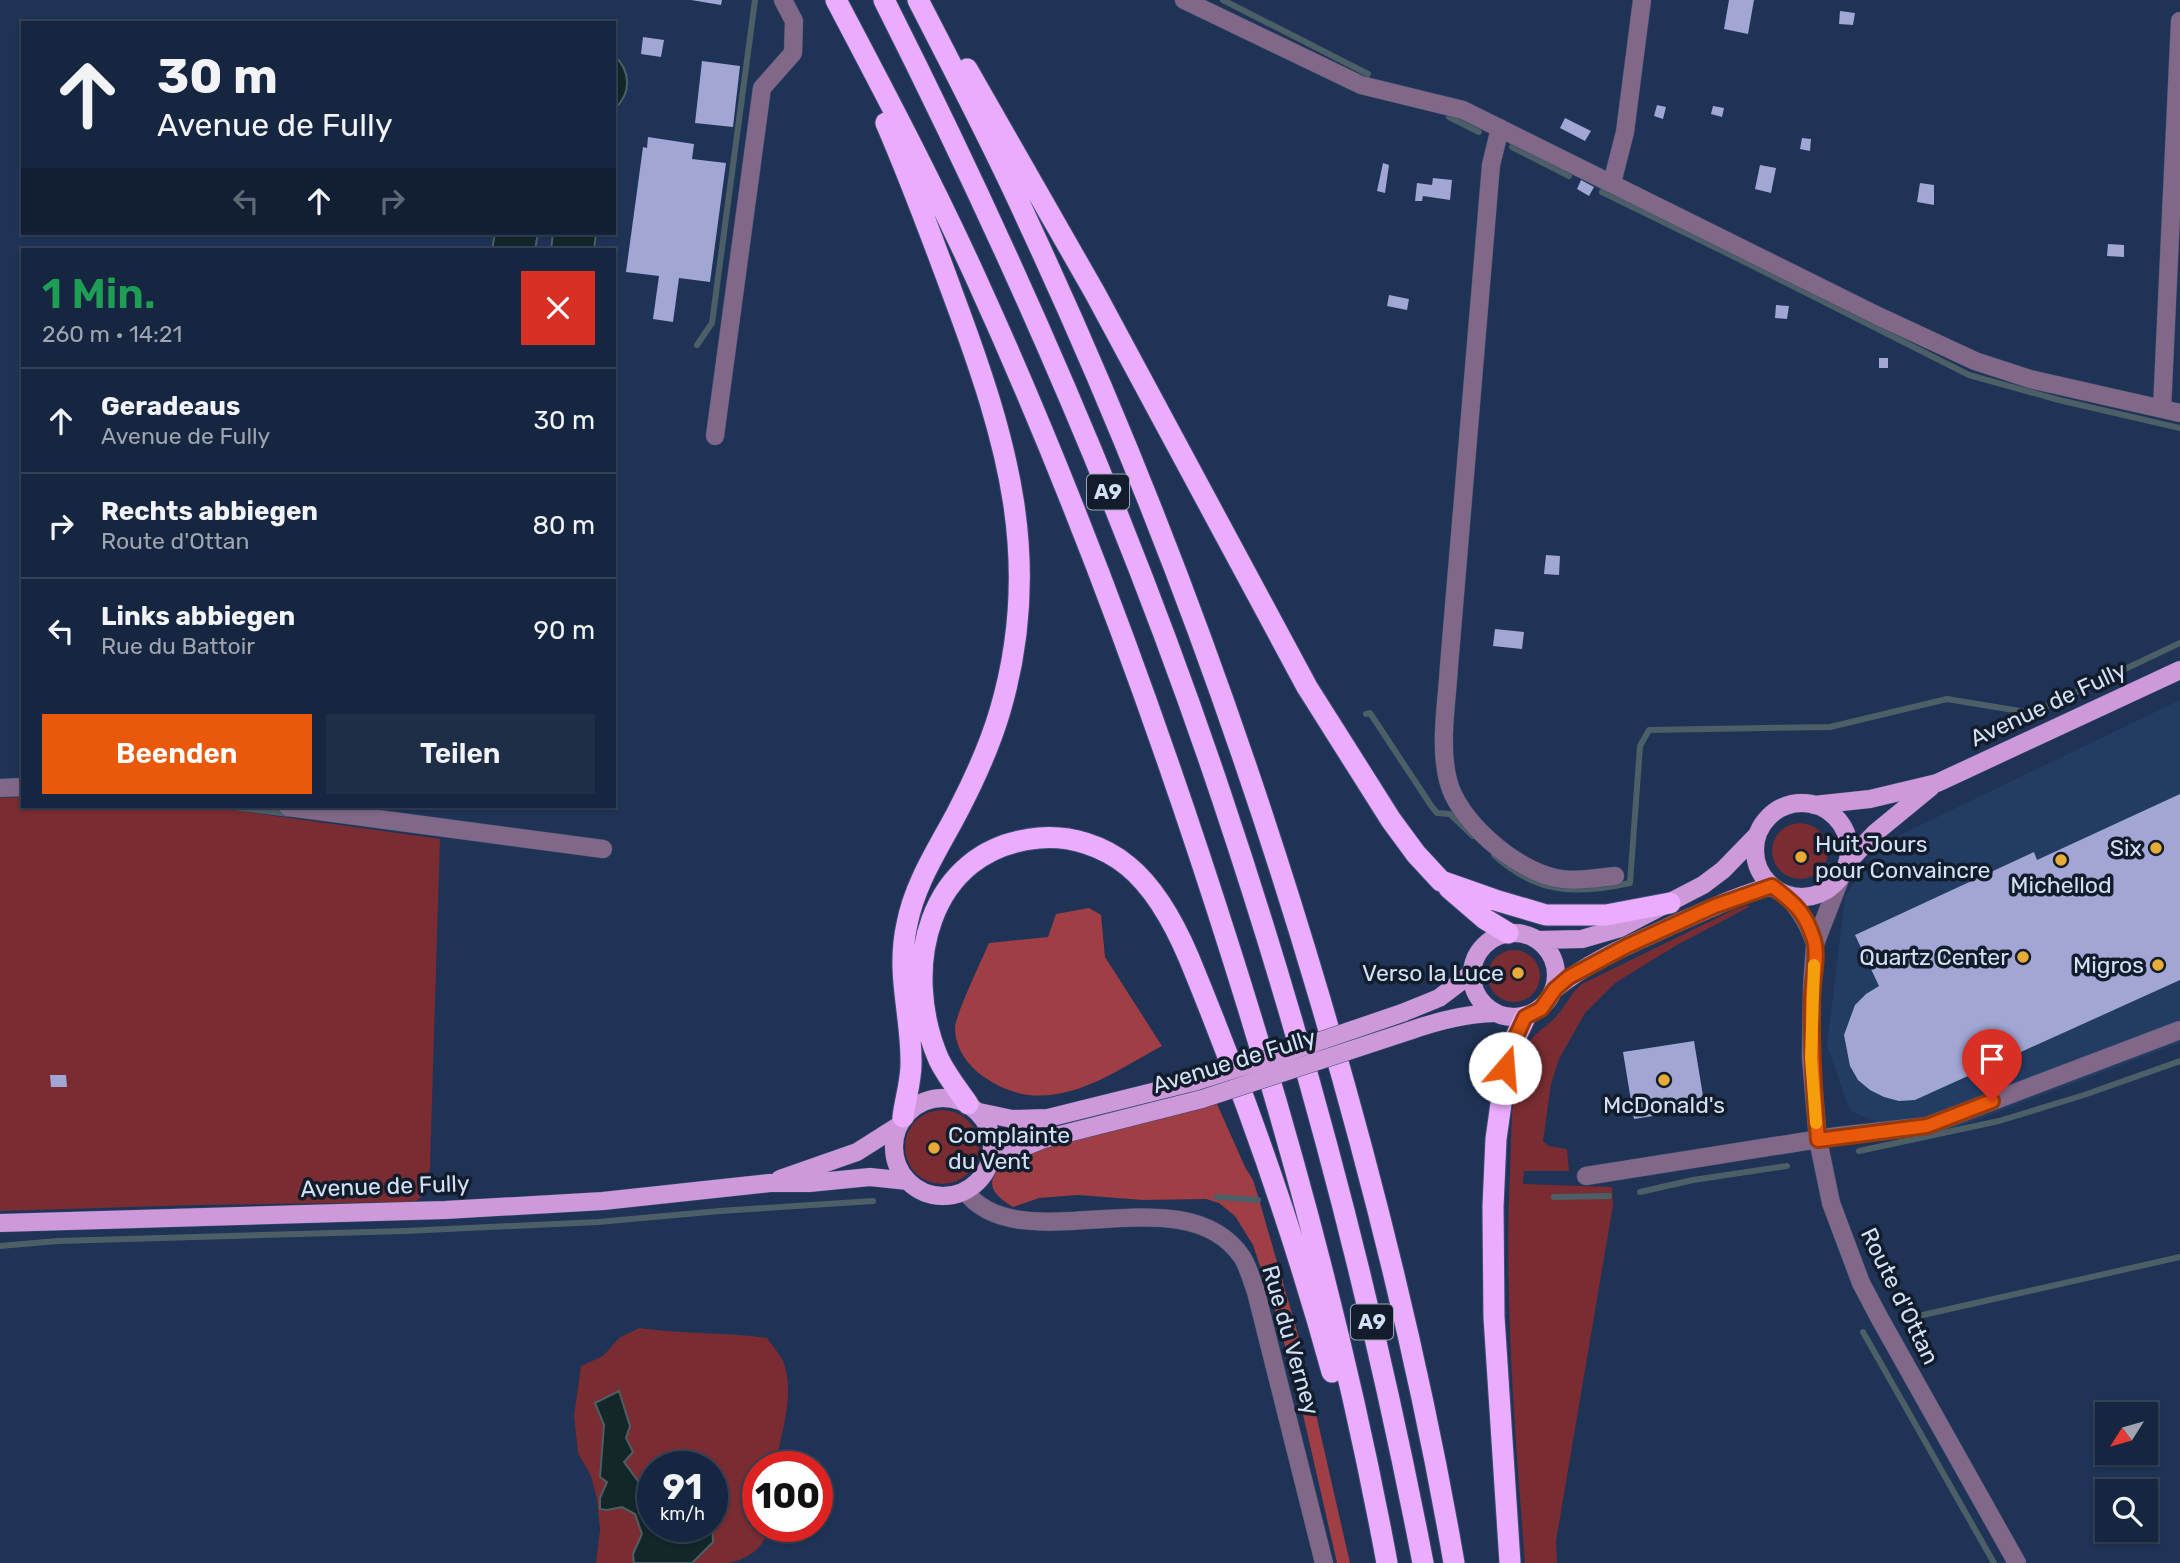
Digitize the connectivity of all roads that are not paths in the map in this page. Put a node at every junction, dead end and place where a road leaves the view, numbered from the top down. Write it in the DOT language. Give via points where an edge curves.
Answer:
graph roads {
  1 [pos="783,0"];
  2 [pos="834,0"];
  3 [pos="884,0"];
  4 [pos="918,0"];
  5 [pos="928,0"];
  6 [pos="1184,0"];
  7 [pos="1642,0"];
  8 [pos="2180,21"];
  9 [pos="1500,128"];
  10 [pos="1612,183"];
  11 [pos="2171,411"];
  12 [pos="715,436"];
  13 [pos="2180,670"];
  14 [pos="1937,783"];
  15 [pos="0,788"];
  16 [pos="21,788"];
  17 [pos="1814,805"];
  18 [pos="296,808"];
  19 [pos="1758,834"];
  20 [pos="603,849"];
  21 [pos="1844,868"];
  22 [pos="1615,876"];
  23 [pos="1441,881"];
  24 [pos="1778,890"];
  25 [pos="1670,903"];
  26 [pos="1508,933"];
  27 [pos="1538,940"];
  28 [pos="1815,944"];
  29 [pos="1472,973"];
  30 [pos="1555,989"];
  31 [pos="1494,1013"];
  32 [pos="1525,1017"];
  33 [pos="2180,1030"];
  34 [pos="974,1108"];
  35 [pos="900,1122"];
  36 [pos="1818,1140"];
  37 [pos="989,1163"];
  38 [pos="1586,1176"];
  39 [pos="908,1181"];
  40 [pos="770,1182"];
  41 [pos="965,1191"];
  42 [pos="0,1223"];
  43 [pos="1386,1557"];
  44 [pos="1324,1563"];
  45 [pos="1423,1563"];
  46 [pos="1454,1563"];
  47 [pos="1510,1563"];
  48 [pos="2017,1563"];
  1 -- 12 [label="street" via="794,21 793,53 762,88"];
  2 -- 35 [label="highway" via="928,226 973,350 1005,450 1019,544 1016,631 1000,709 972,783 921,881 907,923 902,961 911,1067"];
  2 -- 43 [label="highway" via="920,163 1003,338 1147,699 1194,834 1283,1123 1326,1288"];
  3 -- 45 [label="highway, A9" via="1060,376 1141,576 1217,785 1287,1003 1333,1167 1379,1353"];
  4 -- 46 [label="highway, A9" via="1029,223 1090,362 1206,652 1246,767 1296,918 1392,1259 1434,1445"];
  5 -- 23 [label="highway" via="1095,293 1307,687 1391,820"];
  6 -- 9 [label="street" via="1361,85 1448,105"];
  7 -- 10 [label="street" via="1625,132"];
  8 -- 11 [label="street"];
  9 -- 10 [label="street"];
  9 -- 22 [label="street" via="1490,178 1449,666 1446,770 1452,794 1464,814 1521,863 1567,880"];
  10 -- 11 [label="street" via="1975,361 2030,379"];
  13 -- 14 [label="main road, Avenue de Fully"];
  14 -- 17 [label="main road, Avenue de Fully" via="1870,799"];
  14 -- 21 [label="main road, Avenue de Fully" via="1875,832"];
  15 -- 16 [label="street"];
  17 -- 19 [label="main road" via="1798,803 1777,810"];
  17 -- 21 [label="main road" via="1842,827 1847,841"];
  18 -- 20 [label="street"];
  19 -- 24 [label="main road" via="1756,863"];
  19 -- 25 [label="main road" via="1723,870"];
  21 -- 24 [label="main road" via="1832,886 1818,894 1801,897"];
  21 -- 28 [label="street, Route d'Ottan"];
  23 -- 25 [label="highway" via="1546,915 1606,915"];
  23 -- 26 [label="highway" via="1466,905"];
  24 -- 28 [label="street, Route d'Ottan" via="1799,909"];
  24 -- 30 [label="main road" via="1715,906 1627,946"];
  25 -- 27 [label="main road" via="1598,936"];
  26 -- 27 [label="main road"];
  26 -- 29 [label="main road" via="1481,949"];
  27 -- 30 [label="main road" via="1555,962"];
  28 -- 36 [label="street, Route d'Ottan" via="1811,1058"];
  29 -- 31 [label="main road" via="1476,994"];
  29 -- 34 [label="main road, Avenue de Fully, bridge" via="1438,998 1402,1013 1197,1081 1048,1118 1012,1119"];
  30 -- 32 [label="main road" via="1541,1009"];
  31 -- 32 [label="main road"];
  31 -- 37 [label="main road, Avenue de Fully, bridge" via="1451,1017 1202,1099 1044,1139"];
  32 -- 47 [label="highway" via="1508,1054 1496,1139 1493,1207 1494,1317"];
  33 -- 36 [label="street" via="1927,1126"];
  34 -- 35 [label="main road" via="948,1097 933,1098 919,1103"];
  34 -- 37 [label="main road" via="991,1137"];
  34 -- 43 [label="highway" via="940,1063 924,1004 925,942 937,905 964,870 1010,843 1055,837 1109,853 1137,875 1166,912 1219,1031 1291,1230"];
  35 -- 39 [label="main road" via="893,1140 894,1155"];
  35 -- 40 [label="main road, Avenue de Fully" via="857,1152"];
  36 -- 38 [label="street"];
  36 -- 48 [label="street, Route d'Ottan" via="1831,1203 1861,1283"];
  37 -- 41 [label="main road" via="980,1180"];
  39 -- 40 [label="main road, Avenue de Fully" via="870,1177"];
  39 -- 41 [label="main road" via="930,1195"];
  40 -- 42 [label="main road, Avenue de Fully" via="615,1200 470,1208"];
  41 -- 44 [label="street, Rue du Verney" via="980,1207 1017,1218 1169,1218 1222,1236 1242,1257 1256,1292"];
}
